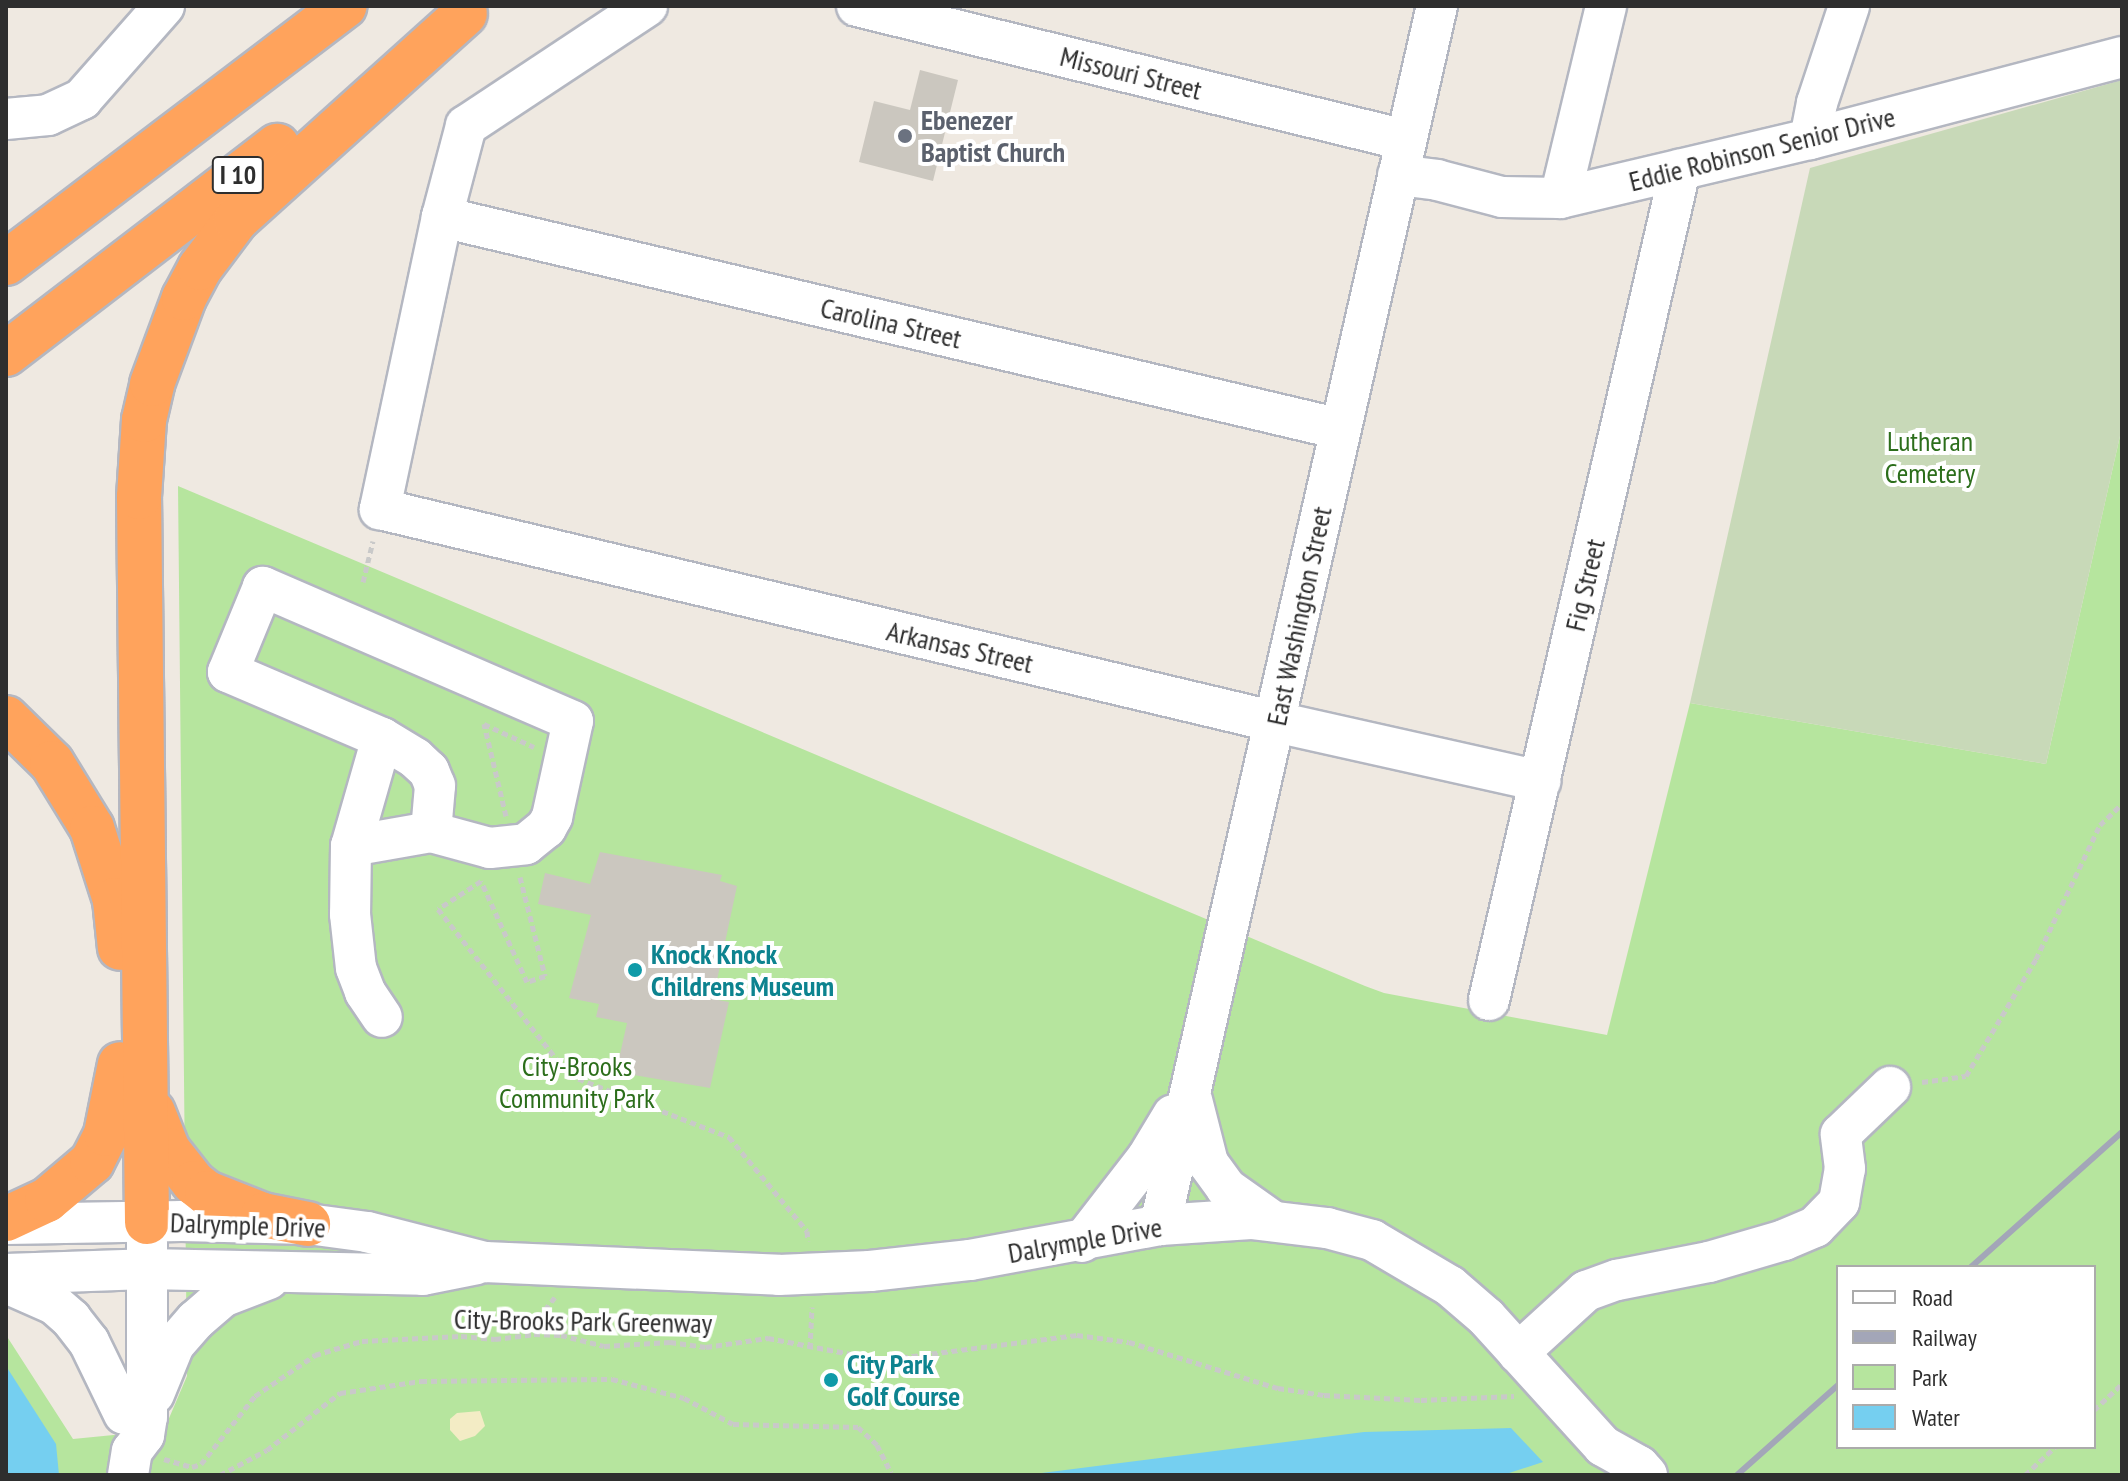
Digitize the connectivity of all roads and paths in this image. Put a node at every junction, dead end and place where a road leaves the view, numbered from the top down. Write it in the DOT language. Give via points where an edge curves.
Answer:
graph roads {
  1 [pos="164,6"];
  2 [pos="344,6"];
  3 [pos="647,6"];
  4 [pos="857,6"];
  5 [pos="1437,6"];
  6 [pos="1606,6"];
  7 [pos="1849,6"];
  8 [pos="471,10"];
  9 [pos="2122,57"];
  10 [pos="20,118"];
  11 [pos="1810,139"];
  12 [pos="1402,157"];
  13 [pos="1680,170"];
  14 [pos="1560,198"];
  15 [pos="442,217"];
  16 [pos="6,263"];
  17 [pos="6,354"];
  18 [pos="1340,429"];
  19 [pos="380,509"];
  20 [pos="363,582"];
  21 [pos="6,718"];
  22 [pos="1276,722"];
  23 [pos="382,738"];
  24 [pos="565,760"];
  25 [pos="1540,781"];
  26 [pos="2122,804"];
  27 [pos="431,832"];
  28 [pos="351,846"];
  29 [pos="513,848"];
  30 [pos="1489,1000"];
  31 [pos="382,1017"];
  32 [pos="132,1074"];
  33 [pos="1890,1087"];
  34 [pos="1190,1088"];
  35 [pos="1271,1220"];
  36 [pos="6,1221"];
  37 [pos="308,1224"];
  38 [pos="1160,1225"];
  39 [pos="1082,1242"];
  40 [pos="808,1244"];
  41 [pos="136,1246"];
  42 [pos="6,1248"];
  43 [pos="485,1262"];
  44 [pos="297,1271"];
  45 [pos="6,1274"];
  46 [pos="6,1283"];
  47 [pos="813,1300"];
  48 [pos="810,1348"];
  49 [pos="1518,1353"];
  50 [pos="2122,1384"];
  51 [pos="1530,1395"];
  52 [pos="2096,1408"];
  53 [pos="137,1443"];
  54 [pos="2053,1449"];
  55 [pos="1608,1460"];
  56 [pos="891,1473"];
  57 [pos="220,1475"];
  58 [pos="1647,1475"];
  59 [pos="2025,1475"];
  1 -- 10 [label="street" via="82,99 64,109"];
  2 -- 16 [label="highway, I 10"];
  3 -- 15 [label="street" via="466,126"];
  4 -- 12 [label="street, Missouri Street"];
  5 -- 12 [label="street, East Washington Street"];
  6 -- 14 [label="street"];
  7 -- 11 [label="street"];
  8 -- 17 [label="highway, I 10" via="265,154"];
  8 -- 32 [label="highway" via="236,220 200,268 160,355 144,420 139,497"];
  9 -- 11 [label="street, Eddie Robinson Senior Drive"];
  11 -- 13 [label="street, Eddie Robinson Senior Drive"];
  12 -- 14 [label="street, Eddie Robinson Senior Drive" via="1437,180 1502,197"];
  12 -- 18 [label="street, East Washington Street"];
  13 -- 14 [label="street, Eddie Robinson Senior Drive"];
  13 -- 25 [label="street, Fig Street"];
  15 -- 18 [label="street, Carolina Street"];
  15 -- 19 [label="street"];
  18 -- 22 [label="street, East Washington Street"];
  19 -- 20 [label="path"];
  19 -- 22 [label="street, Arkansas Street"];
  21 -- 32 [label="highway" via="52,763 102,852 118,923"];
  22 -- 25 [label="street, Arkansas Street"];
  22 -- 34 [label="street, East Washington Street"];
  23 -- 24 [label="street" via="228,672 263,587 573,721"];
  23 -- 27 [label="street" via="429,771 435,786"];
  23 -- 28 [label="street"];
  24 -- 29 [label="street" via="546,828"];
  24 -- 29 [label="path" via="484,724"];
  25 -- 30 [label="street, Fig Street"];
  26 -- 33 [label="path" via="2100,825 2036,959 1966,1076"];
  27 -- 28 [label="street"];
  27 -- 29 [label="street" via="490,848"];
  28 -- 31 [label="street" via="356,968"];
  29 -- 40 [label="path" via="545,976 527,982 481,881 438,909 569,1075 729,1137 807,1231"];
  32 -- 36 [label="highway" via="92,1162 47,1200"];
  32 -- 37 [label="highway" via="168,1150 194,1183 233,1204"];
  32 -- 41 [label="highway"];
  33 -- 49 [label="street" via="1841,1134 1845,1169 1839,1202 1815,1227 1709,1262 1586,1291"];
  34 -- 35 [label="street" via="1208,1163 1226,1188"];
  34 -- 38 [label="street, East Washington Street"];
  34 -- 39 [label="street" via="1147,1158"];
  35 -- 38 [label="street, Dalrymple Drive"];
  35 -- 49 [label="street, Dalrymple Drive" via="1372,1240 1411,1261 1450,1286"];
  36 -- 41 [label="street, Dalrymple Drive"];
  37 -- 41 [label="street, Dalrymple Drive"];
  37 -- 43 [label="street, Dalrymple Drive" via="367,1232"];
  38 -- 39 [label="street, Dalrymple Drive"];
  39 -- 43 [label="street, Dalrymple Drive" via="870,1271 779,1275"];
  41 -- 42 [label="street"];
  41 -- 44 [label="street, Dalrymple Drive"];
  41 -- 45 [label="street, Dalrymple Drive"];
  41 -- 53 [label="street"];
  43 -- 44 [label="street, Dalrymple Drive" via="423,1275"];
  44 -- 53 [label="street" via="241,1287 196,1320 162,1367"];
  46 -- 53 [label="street" via="54,1304 71,1319 89,1342"];
  47 -- 48 [label="path"];
  48 -- 51 [label="path, City-Brooks Park Greenway" via="882,1360 1077,1335 1129,1342 1278,1388 1324,1395 1421,1400"];
  48 -- 53 [label="path, City-Brooks Park Greenway" via="768,1338 706,1347 670,1342 604,1346 561,1335 526,1334 362,1341 315,1355 255,1396 201,1464 192,1467"];
  49 -- 55 [label="street, Dalrymple Drive"];
  50 -- 52 [label="path"];
  54 -- 59 [label="path"];
  55 -- 58 [label="street, Dalrymple Drive" via="1639,1466"];
  56 -- 57 [label="path" via="877,1445 858,1427 733,1424 684,1398 612,1379 421,1381 340,1393 267,1450"];
}
